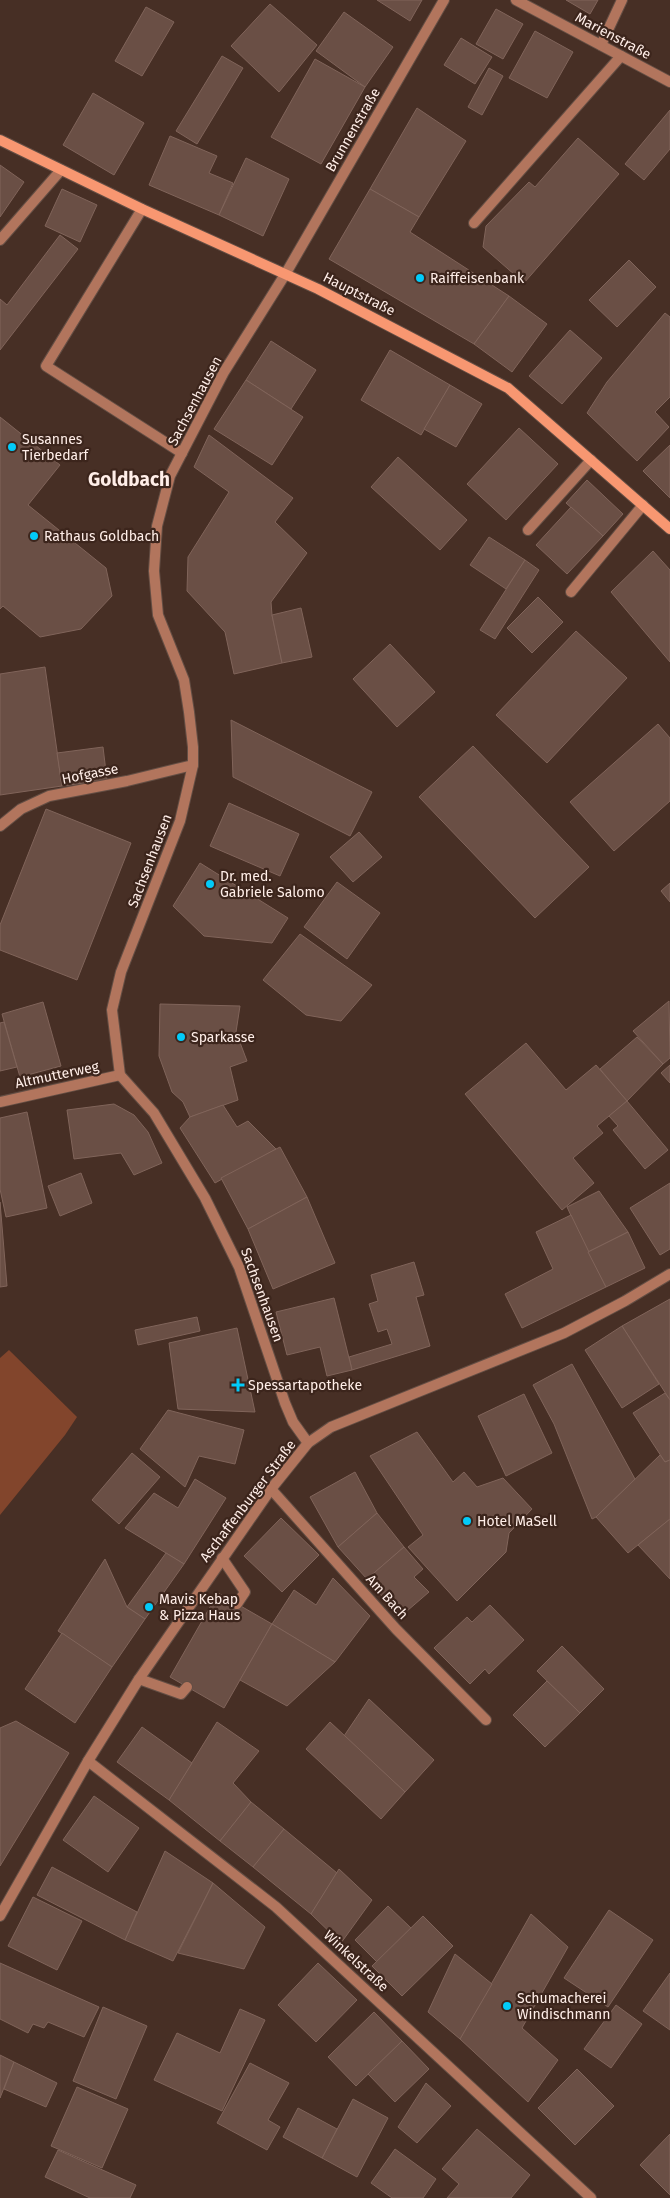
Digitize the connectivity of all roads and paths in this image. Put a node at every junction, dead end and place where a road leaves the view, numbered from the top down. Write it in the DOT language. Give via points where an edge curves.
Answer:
graph roads {
  1 [pos="444,0"];
  2 [pos="516,0"];
  3 [pos="622,0"];
  4 [pos="601,45"];
  5 [pos="621,56"];
  6 [pos="670,82"];
  7 [pos="0,140"];
  8 [pos="61,170"];
  9 [pos="142,209"];
  10 [pos="474,223"];
  11 [pos="0,240"];
  12 [pos="286,273"];
  13 [pos="182,453"];
  14 [pos="591,460"];
  15 [pos="643,505"];
  16 [pos="670,529"];
  17 [pos="528,530"];
  18 [pos="571,592"];
  19 [pos="193,765"];
  20 [pos="0,826"];
  21 [pos="120,1076"];
  22 [pos="0,1102"];
  23 [pos="670,1274"];
  24 [pos="308,1443"];
  25 [pos="271,1489"];
  26 [pos="222,1558"];
  27 [pos="237,1604"];
  28 [pos="139,1679"];
  29 [pos="187,1687"];
  30 [pos="486,1720"];
  31 [pos="88,1761"];
  32 [pos="0,1916"];
  33 [pos="592,2198"];
  1 -- 12 [label="street, Brunnenstraße"];
  2 -- 4 [label="street, Marienstraße"];
  3 -- 4 [label="street"];
  4 -- 5 [label="street, Marienstraße"];
  5 -- 6 [label="street, Marienstraße"];
  5 -- 10 [label="street"];
  7 -- 8 [label="street, Hauptstraße"];
  8 -- 9 [label="street, Hauptstraße"];
  8 -- 11 [label="street"];
  9 -- 12 [label="street, Hauptstraße"];
  9 -- 13 [label="street" via="46,366"];
  12 -- 13 [label="street, Sachsenhausen" via="224,372"];
  12 -- 14 [label="street, Hauptstraße" via="508,388"];
  13 -- 19 [label="street, Sachsenhausen" via="170,476 157,526 154,571 158,615 184,680 190,712"];
  14 -- 15 [label="street, Hauptstraße"];
  14 -- 17 [label="street"];
  15 -- 16 [label="street, Hauptstraße"];
  15 -- 18 [label="street"];
  19 -- 20 [label="street, Hofgasse" via="49,796 21,809"];
  19 -- 21 [label="street, Sachsenhausen" via="180,821 121,972 112,1010"];
  21 -- 22 [label="street, Altmutterweg"];
  21 -- 24 [label="street, Sachsenhausen" via="154,1114 204,1198 239,1267 293,1422"];
  23 -- 24 [label="street, Aschaffenburger Straße" via="564,1333 331,1427"];
  24 -- 25 [label="street, Aschaffenburger Straße"];
  25 -- 26 [label="street, Aschaffenburger Straße"];
  25 -- 30 [label="street, Am Bach" via="396,1628"];
  26 -- 27 [label="street" via="245,1592"];
  26 -- 28 [label="street, Aschaffenburger Straße"];
  28 -- 29 [label="street" via="182,1694"];
  28 -- 31 [label="street, Aschaffenburger Straße"];
  31 -- 32 [label="street, Aschaffenburger Straße"];
  31 -- 33 [label="street, Winkelstraße" via="276,1907"];
}
